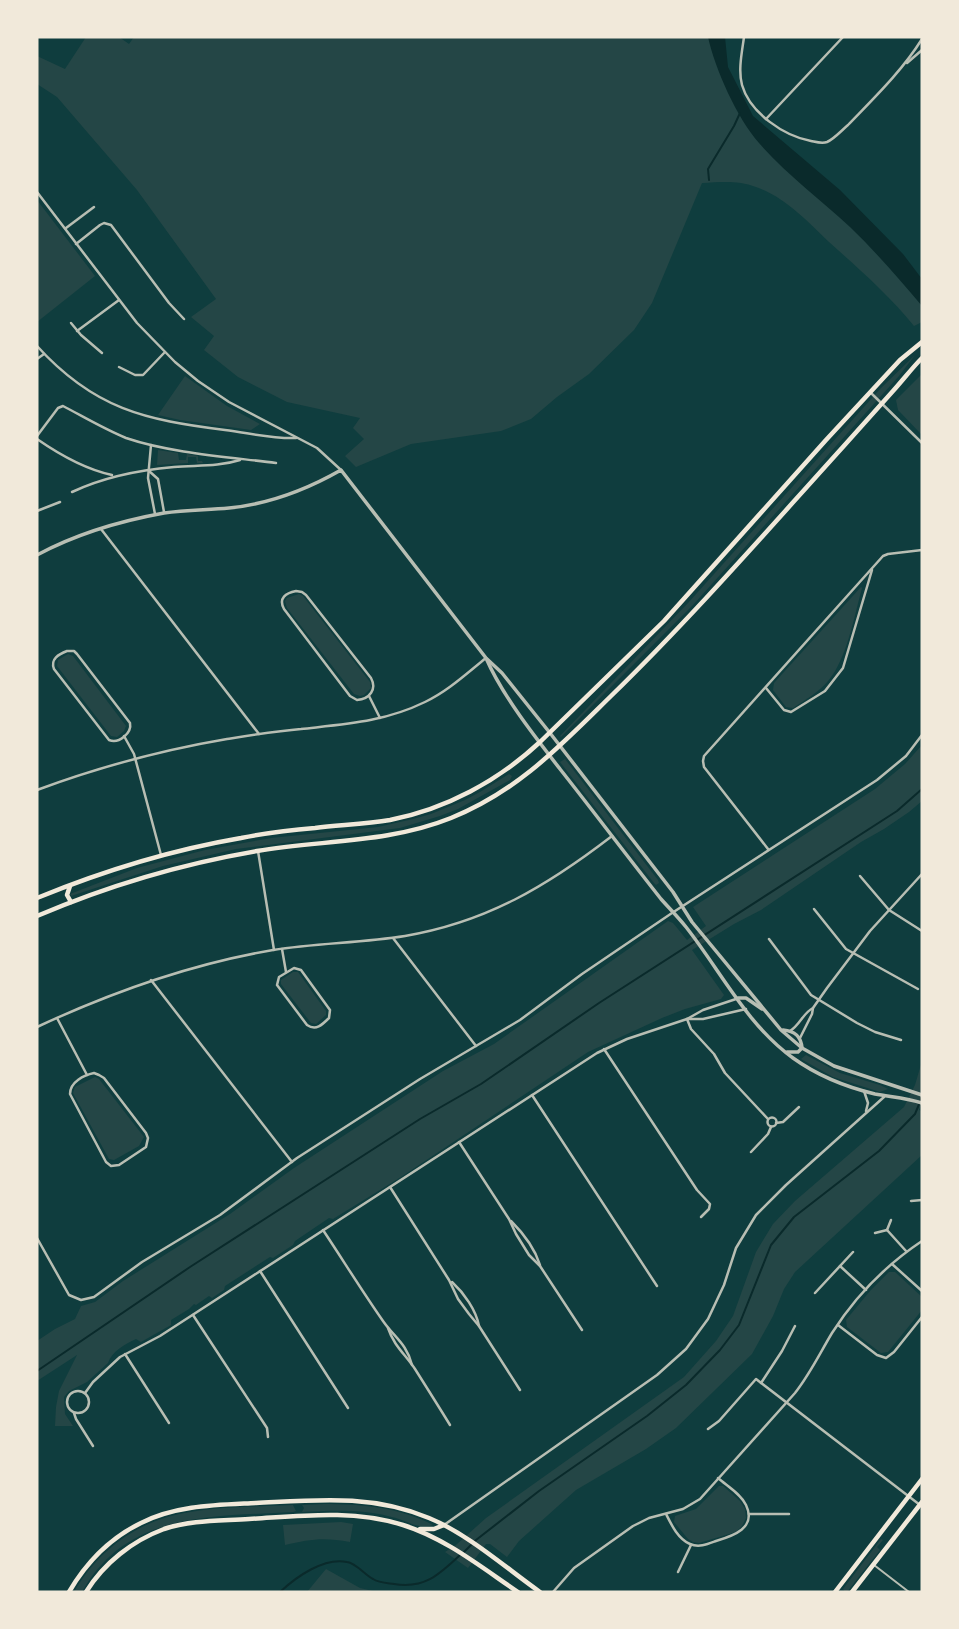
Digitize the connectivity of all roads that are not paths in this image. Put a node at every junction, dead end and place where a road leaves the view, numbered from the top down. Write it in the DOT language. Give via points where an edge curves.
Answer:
graph roads {
  1 [pos="744,37"];
  2 [pos="842,37"];
  3 [pos="922,39"];
  4 [pos="922,50"];
  5 [pos="904,65"];
  6 [pos="766,119"];
  7 [pos="37,192"];
  8 [pos="94,207"];
  9 [pos="65,229"];
  10 [pos="76,244"];
  11 [pos="119,300"];
  12 [pos="184,318"];
  13 [pos="71,323"];
  14 [pos="78,331"];
  15 [pos="922,342"];
  16 [pos="37,346"];
  17 [pos="102,353"];
  18 [pos="164,353"];
  19 [pos="44,354"];
  20 [pos="922,358"];
  21 [pos="37,359"];
  22 [pos="119,367"];
  23 [pos="870,393"];
  24 [pos="882,404"];
  25 [pos="37,438"];
  26 [pos="296,438"];
  27 [pos="922,443"];
  28 [pos="151,445"];
  29 [pos="242,459"];
  30 [pos="276,463"];
  31 [pos="341,470"];
  32 [pos="149,471"];
  33 [pos="116,475"];
  34 [pos="72,492"];
  35 [pos="60,502"];
  36 [pos="37,511"];
  37 [pos="164,513"];
  38 [pos="155,515"];
  39 [pos="101,529"];
  40 [pos="922,550"];
  41 [pos="37,555"];
  42 [pos="873,567"];
  43 [pos="486,659"];
  44 [pos="766,687"];
  45 [pos="369,696"];
  46 [pos="381,719"];
  47 [pos="550,733"];
  48 [pos="259,734"];
  49 [pos="922,735"];
  50 [pos="124,736"];
  51 [pos="540,743"];
  52 [pos="560,746"];
  53 [pos="550,755"];
  54 [pos="136,759"];
  55 [pos="511,772"];
  56 [pos="516,783"];
  57 [pos="37,790"];
  58 [pos="612,836"];
  59 [pos="769,850"];
  60 [pos="258,851"];
  61 [pos="161,855"];
  62 [pos="922,874"];
  63 [pos="860,876"];
  64 [pos="71,885"];
  65 [pos="37,898"];
  66 [pos="71,902"];
  67 [pos="682,906"];
  68 [pos="814,909"];
  69 [pos="889,910"];
  70 [pos="673,912"];
  71 [pos="37,916"];
  72 [pos="922,930"];
  73 [pos="393,937"];
  74 [pos="769,939"];
  75 [pos="282,949"];
  76 [pos="274,950"];
  77 [pos="853,953"];
  78 [pos="286,972"];
  79 [pos="151,981"];
  80 [pos="918,989"];
  81 [pos="738,999"];
  82 [pos="819,999"];
  83 [pos="813,1008"];
  84 [pos="746,1009"];
  85 [pos="766,1013"];
  86 [pos="57,1018"];
  87 [pos="687,1019"];
  88 [pos="37,1027"];
  89 [pos="781,1030"];
  90 [pos="790,1031"];
  91 [pos="800,1038"];
  92 [pos="901,1040"];
  93 [pos="477,1046"];
  94 [pos="802,1048"];
  95 [pos="604,1049"];
  96 [pos="785,1052"];
  97 [pos="87,1075"];
  98 [pos="864,1091"];
  99 [pos="922,1094"];
  100 [pos="532,1095"];
  101 [pos="886,1096"];
  102 [pos="922,1102"];
  103 [pos="799,1107"];
  104 [pos="864,1114"];
  105 [pos="768,1119"];
  106 [pos="776,1123"];
  107 [pos="771,1127"];
  108 [pos="459,1142"];
  109 [pos="751,1152"];
  110 [pos="292,1162"];
  111 [pos="390,1187"];
  112 [pos="922,1200"];
  113 [pos="911,1201"];
  114 [pos="701,1217"];
  115 [pos="891,1220"];
  116 [pos="323,1230"];
  117 [pos="887,1230"];
  118 [pos="875,1233"];
  119 [pos="37,1238"];
  120 [pos="922,1241"];
  121 [pos="853,1252"];
  122 [pos="907,1252"];
  123 [pos="892,1264"];
  124 [pos="840,1266"];
  125 [pos="260,1271"];
  126 [pos="657,1286"];
  127 [pos="866,1290"];
  128 [pos="922,1291"];
  129 [pos="815,1293"];
  130 [pos="193,1315"];
  131 [pos="922,1317"];
  132 [pos="838,1325"];
  133 [pos="795,1326"];
  134 [pos="582,1330"];
  135 [pos="125,1354"];
  136 [pos="761,1383"];
  137 [pos="520,1390"];
  138 [pos="85,1393"];
  139 [pos="787,1403"];
  140 [pos="348,1408"];
  141 [pos="74,1413"];
  142 [pos="169,1423"];
  143 [pos="450,1425"];
  144 [pos="708,1429"];
  145 [pos="268,1437"];
  146 [pos="93,1446"];
  147 [pos="719,1478"];
  148 [pos="922,1479"];
  149 [pos="909,1496"];
  150 [pos="296,1501"];
  151 [pos="921,1503"];
  152 [pos="666,1514"];
  153 [pos="749,1514"];
  154 [pos="789,1514"];
  155 [pos="296,1516"];
  156 [pos="443,1525"];
  157 [pos="416,1530"];
  158 [pos="691,1545"];
  159 [pos="874,1564"];
  160 [pos="678,1572"];
  161 [pos="69,1592"];
  162 [pos="86,1592"];
  163 [pos="518,1592"];
  164 [pos="531,1592"];
  165 [pos="540,1592"];
  166 [pos="553,1592"];
  167 [pos="835,1592"];
  168 [pos="852,1592"];
  169 [pos="909,1592"];
  1 -- 6 [label="street" via="742,85"];
  2 -- 6 [label="street"];
  3 -- 5 [label="street"];
  4 -- 5 [label="street"];
  5 -- 6 [label="street" via="827,143 793,136"];
  7 -- 9 [label="street"];
  8 -- 9 [label="street"];
  9 -- 10 [label="street"];
  10 -- 11 [label="street"];
  10 -- 12 [label="street" via="102,224 111,225"];
  11 -- 14 [label="street"];
  11 -- 18 [label="street"];
  13 -- 14 [label="street"];
  14 -- 17 [label="street"];
  15 -- 23 [label="main road"];
  16 -- 19 [label="street"];
  18 -- 22 [label="street" via="143,375"];
  18 -- 26 [label="street" via="220,396"];
  19 -- 21 [label="street"];
  19 -- 26 [label="street" via="83,387 132,412 183,425"];
  20 -- 24 [label="main road"];
  23 -- 24 [label="street"];
  23 -- 47 [label="main road" via="664,621"];
  24 -- 27 [label="street"];
  24 -- 52 [label="main road" via="711,594"];
  25 -- 28 [label="street" via="63,406 107,430"];
  25 -- 33 [label="street" via="78,463"];
  26 -- 31 [label="street" via="317,448"];
  28 -- 29 [label="street"];
  28 -- 32 [label="street"];
  29 -- 30 [label="street"];
  29 -- 32 [label="street"];
  31 -- 37 [label="street" via="271,500"];
  31 -- 43 [label="street"];
  32 -- 33 [label="street"];
  32 -- 37 [label="street" via="158,479"];
  32 -- 38 [label="street"];
  33 -- 34 [label="street"];
  35 -- 36 [label="street"];
  37 -- 38 [label="street"];
  38 -- 39 [label="street"];
  39 -- 41 [label="street"];
  39 -- 48 [label="street"];
  40 -- 42 [label="street" via="887,554"];
  42 -- 44 [label="street"];
  42 -- 44 [label="street" via="844,665 828,689 791,712 784,710"];
  43 -- 46 [label="street" via="432,698"];
  43 -- 47 [label="street"];
  43 -- 51 [label="street"];
  44 -- 59 [label="street" via="703,763"];
  45 -- 45 [label="street" via="373,680 306,595 296,591 285,595 284,609 350,696 357,700"];
  45 -- 46 [label="street"];
  46 -- 48 [label="street"];
  47 -- 51 [label="main road"];
  47 -- 52 [label="street"];
  48 -- 54 [label="street"];
  49 -- 59 [label="street" via="884,775"];
  50 -- 50 [label="street" via="130,723 77,654 67,651 55,658 54,669 109,740"];
  50 -- 54 [label="street"];
  51 -- 53 [label="street"];
  51 -- 55 [label="main road"];
  52 -- 53 [label="main road"];
  52 -- 67 [label="street"];
  53 -- 56 [label="main road"];
  53 -- 58 [label="street"];
  54 -- 57 [label="street"];
  54 -- 61 [label="street"];
  55 -- 56 [label="main road"];
  55 -- 61 [label="main road" via="430,809 401,817 258,835"];
  56 -- 60 [label="main road" via="462,813 418,829 373,839"];
  58 -- 70 [label="street"];
  58 -- 73 [label="street" via="555,878 505,905 455,924"];
  59 -- 67 [label="street"];
  60 -- 66 [label="main road" via="166,871"];
  60 -- 76 [label="street"];
  61 -- 64 [label="main road"];
  62 -- 69 [label="street"];
  63 -- 69 [label="street"];
  64 -- 65 [label="main road"];
  64 -- 66 [label="main road" via="67,895"];
  66 -- 71 [label="main road"];
  67 -- 70 [label="street"];
  67 -- 85 [label="street"];
  68 -- 77 [label="street"];
  69 -- 72 [label="street"];
  69 -- 77 [label="street"];
  70 -- 81 [label="street"];
  70 -- 93 [label="street"];
  73 -- 75 [label="street"];
  73 -- 93 [label="street"];
  74 -- 82 [label="street"];
  75 -- 76 [label="street"];
  75 -- 78 [label="street"];
  76 -- 79 [label="street"];
  77 -- 80 [label="street"];
  77 -- 82 [label="street"];
  78 -- 78 [label="street" via="277,979 278,987 309,1026 319,1026 330,1016 329,1007 300,970"];
  79 -- 86 [label="street"];
  79 -- 110 [label="street"];
  81 -- 84 [label="street"];
  81 -- 85 [label="street" via="746,998"];
  81 -- 87 [label="street"];
  82 -- 83 [label="street"];
  82 -- 92 [label="street" via="866,1028"];
  83 -- 90 [label="street"];
  83 -- 91 [label="street"];
  84 -- 87 [label="street"];
  84 -- 96 [label="street"];
  85 -- 89 [label="street"];
  86 -- 88 [label="street"];
  86 -- 97 [label="street"];
  87 -- 95 [label="street"];
  87 -- 105 [label="street" via="725,1073"];
  89 -- 90 [label="street"];
  89 -- 94 [label="street"];
  90 -- 91 [label="street"];
  91 -- 94 [label="street"];
  93 -- 110 [label="street"];
  94 -- 96 [label="street"];
  94 -- 99 [label="street" via="834,1066"];
  95 -- 100 [label="street"];
  95 -- 114 [label="street" via="710,1204"];
  96 -- 98 [label="street" via="825,1077"];
  97 -- 97 [label="street" via="72,1084 70,1096 106,1162 117,1166 146,1147 148,1136 102,1076"];
  98 -- 101 [label="street"];
  98 -- 104 [label="street" via="868,1103"];
  100 -- 108 [label="street"];
  100 -- 126 [label="street"];
  101 -- 102 [label="street"];
  101 -- 104 [label="street"];
  103 -- 106 [label="street"];
  104 -- 156 [label="street" via="756,1215 736,1248 708,1319 676,1359"];
  105 -- 106 [label="street" via="774,1118"];
  105 -- 107 [label="street"];
  106 -- 107 [label="street"];
  107 -- 109 [label="street"];
  108 -- 111 [label="street"];
  108 -- 134 [label="street"];
  110 -- 119 [label="street" via="234,1206 87,1300 66,1292"];
  111 -- 116 [label="street"];
  111 -- 137 [label="street"];
  112 -- 113 [label="street"];
  115 -- 117 [label="street"];
  116 -- 125 [label="street"];
  116 -- 143 [label="street" via="398,1337"];
  117 -- 118 [label="street"];
  117 -- 122 [label="street"];
  120 -- 122 [label="street"];
  121 -- 124 [label="street"];
  122 -- 123 [label="street"];
  123 -- 127 [label="street"];
  123 -- 128 [label="street"];
  124 -- 127 [label="street"];
  124 -- 129 [label="street"];
  125 -- 130 [label="street"];
  125 -- 140 [label="street"];
  127 -- 132 [label="street"];
  130 -- 135 [label="street"];
  130 -- 145 [label="street" via="267,1428"];
  131 -- 132 [label="street" via="886,1357"];
  132 -- 139 [label="street"];
  133 -- 136 [label="street"];
  135 -- 138 [label="street"];
  135 -- 142 [label="street"];
  136 -- 139 [label="street"];
  136 -- 144 [label="street" via="756,1379"];
  138 -- 141 [label="street" via="88,1406"];
  138 -- 141 [label="street" via="76,1391 69,1396 68,1407"];
  139 -- 147 [label="street"];
  139 -- 149 [label="street"];
  141 -- 146 [label="street"];
  147 -- 152 [label="street" via="694,1503"];
  147 -- 153 [label="street" via="743,1500"];
  148 -- 149 [label="main road"];
  149 -- 151 [label="street"];
  149 -- 167 [label="main road"];
  150 -- 155 [label="main road"];
  150 -- 156 [label="main road" via="369,1502"];
  150 -- 161 [label="main road" via="184,1509 140,1523 89,1563"];
  151 -- 159 [label="main road"];
  152 -- 158 [label="street"];
  152 -- 166 [label="street" via="633,1525 574,1568"];
  153 -- 154 [label="street"];
  153 -- 158 [label="street" via="737,1534"];
  155 -- 157 [label="main road" via="366,1517"];
  155 -- 162 [label="main road" via="200,1521 164,1529 120,1553"];
  156 -- 157 [label="main road"];
  156 -- 165 [label="main road"];
  157 -- 163 [label="main road"];
  158 -- 160 [label="street"];
  159 -- 168 [label="main road"];
  159 -- 169 [label="street"];
  164 -- 165 [label="main road"];
}
